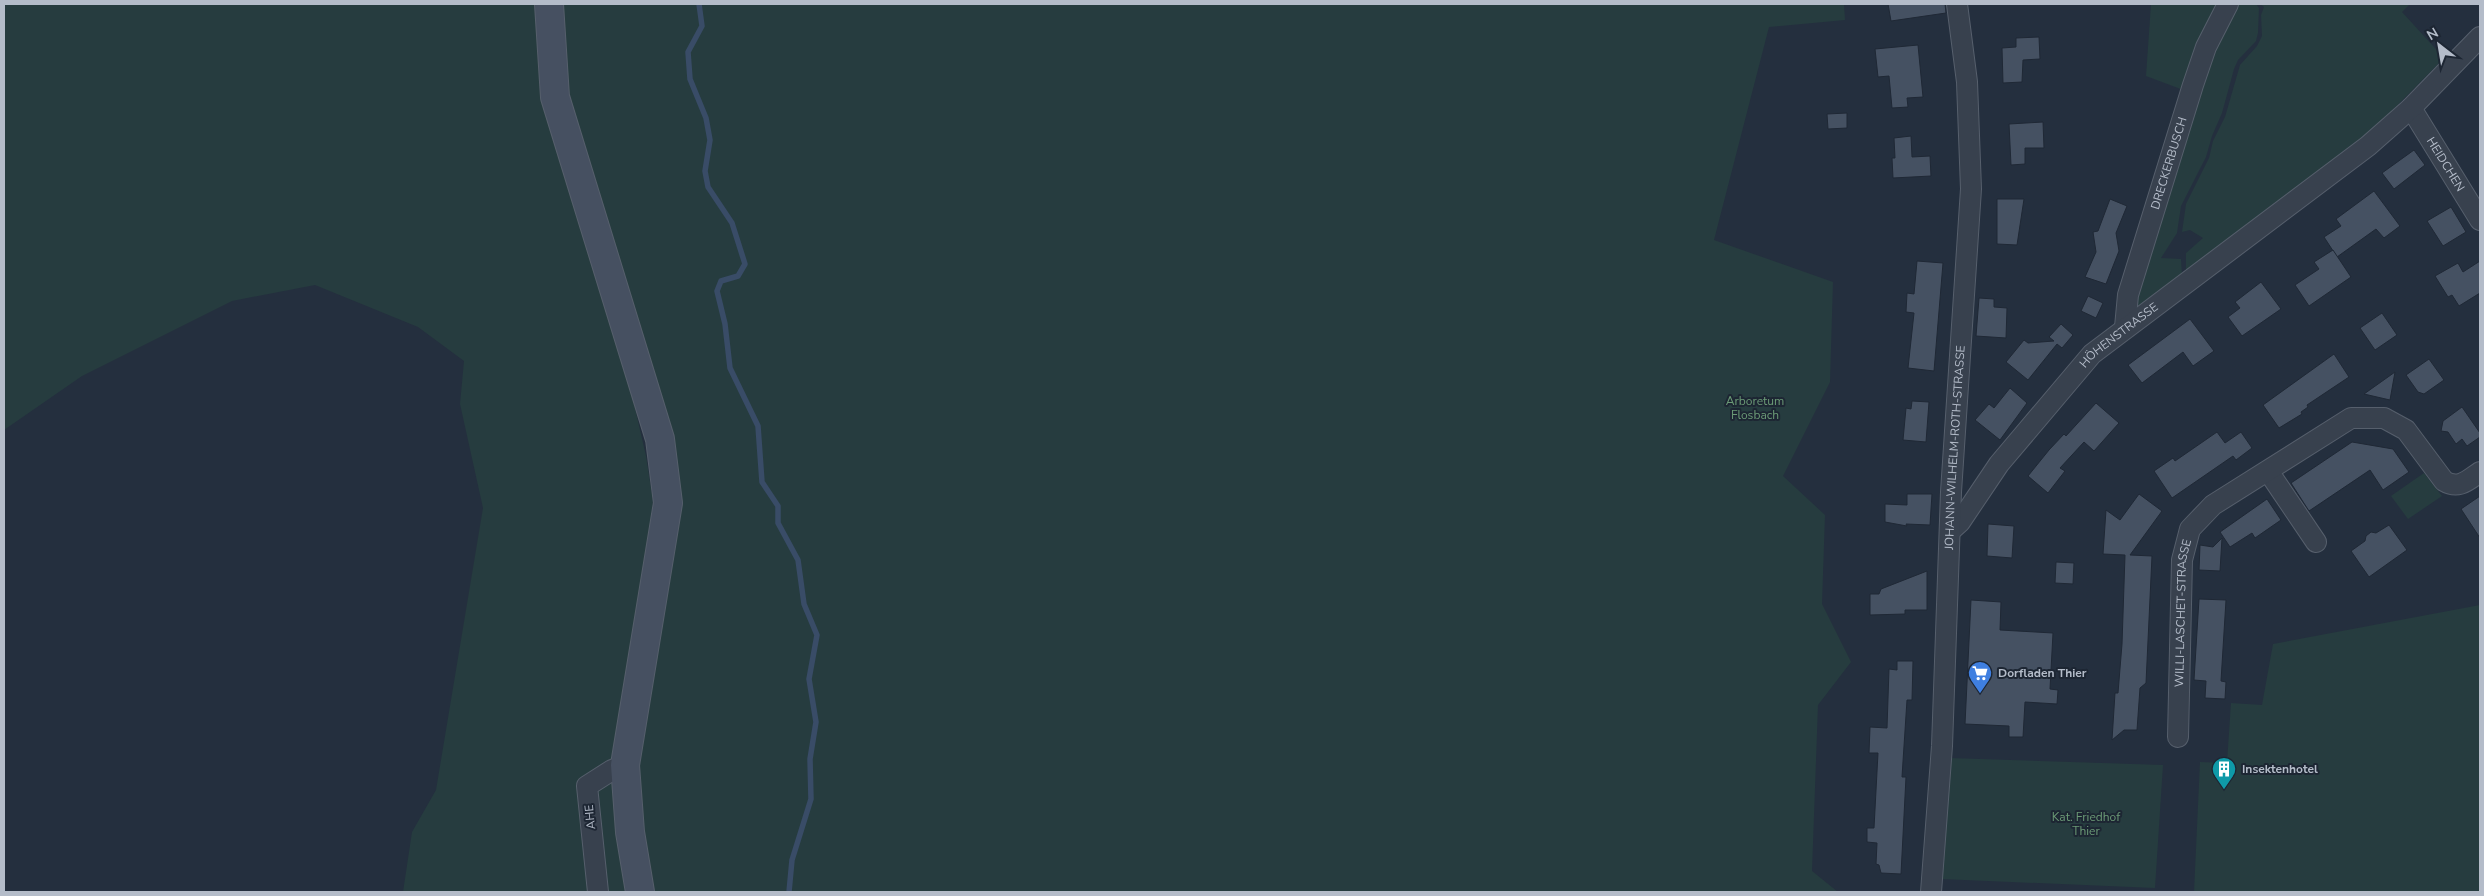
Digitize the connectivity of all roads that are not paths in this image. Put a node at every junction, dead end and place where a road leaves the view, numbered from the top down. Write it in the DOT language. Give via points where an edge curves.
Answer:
graph roads {
  1 [pos="549,4"];
  2 [pos="1957,4"];
  3 [pos="2228,4"];
  4 [pos="2480,36"];
  5 [pos="2411,108"];
  6 [pos="2480,220"];
  7 [pos="2125,327"];
  8 [pos="2268,471"];
  9 [pos="2480,472"];
  10 [pos="1950,532"];
  11 [pos="2316,542"];
  12 [pos="2178,737"];
  13 [pos="626,765"];
  14 [pos="598,892"];
  15 [pos="640,892"];
  16 [pos="1931,892"];
  1 -- 13 [label="main road" via="555,97 660,439 668,503"];
  2 -- 10 [label="street, JOHANN-WILHELM-ROTH-STRASSE" via="1967,82 1971,189"];
  3 -- 7 [label="street, DRECKERBUSCH" via="2206,47 2193,85 2128,295"];
  4 -- 5 [label="street, HÖHENSTRASSE"];
  5 -- 6 [label="street, HEIDCHEN"];
  5 -- 7 [label="street, HÖHENSTRASSE" via="2327,178"];
  7 -- 10 [label="street, HÖHENSTRASSE" via="2077,370 1999,464"];
  8 -- 9 [label="street, WILLI-LASCHET-STRASSE" via="2351,418 2384,418 2406,430 2444,481 2452,486 2461,485"];
  8 -- 11 [label="street"];
  8 -- 12 [label="street, WILLI-LASCHET-STRASSE" via="2213,505 2190,529 2182,560"];
  10 -- 16 [label="street, JOHANN-WILHELM-ROTH-STRASSE" via="1942,746"];
  13 -- 14 [label="street, AHE" via="587,786"];
  13 -- 15 [label="main road" via="630,832"];
}
